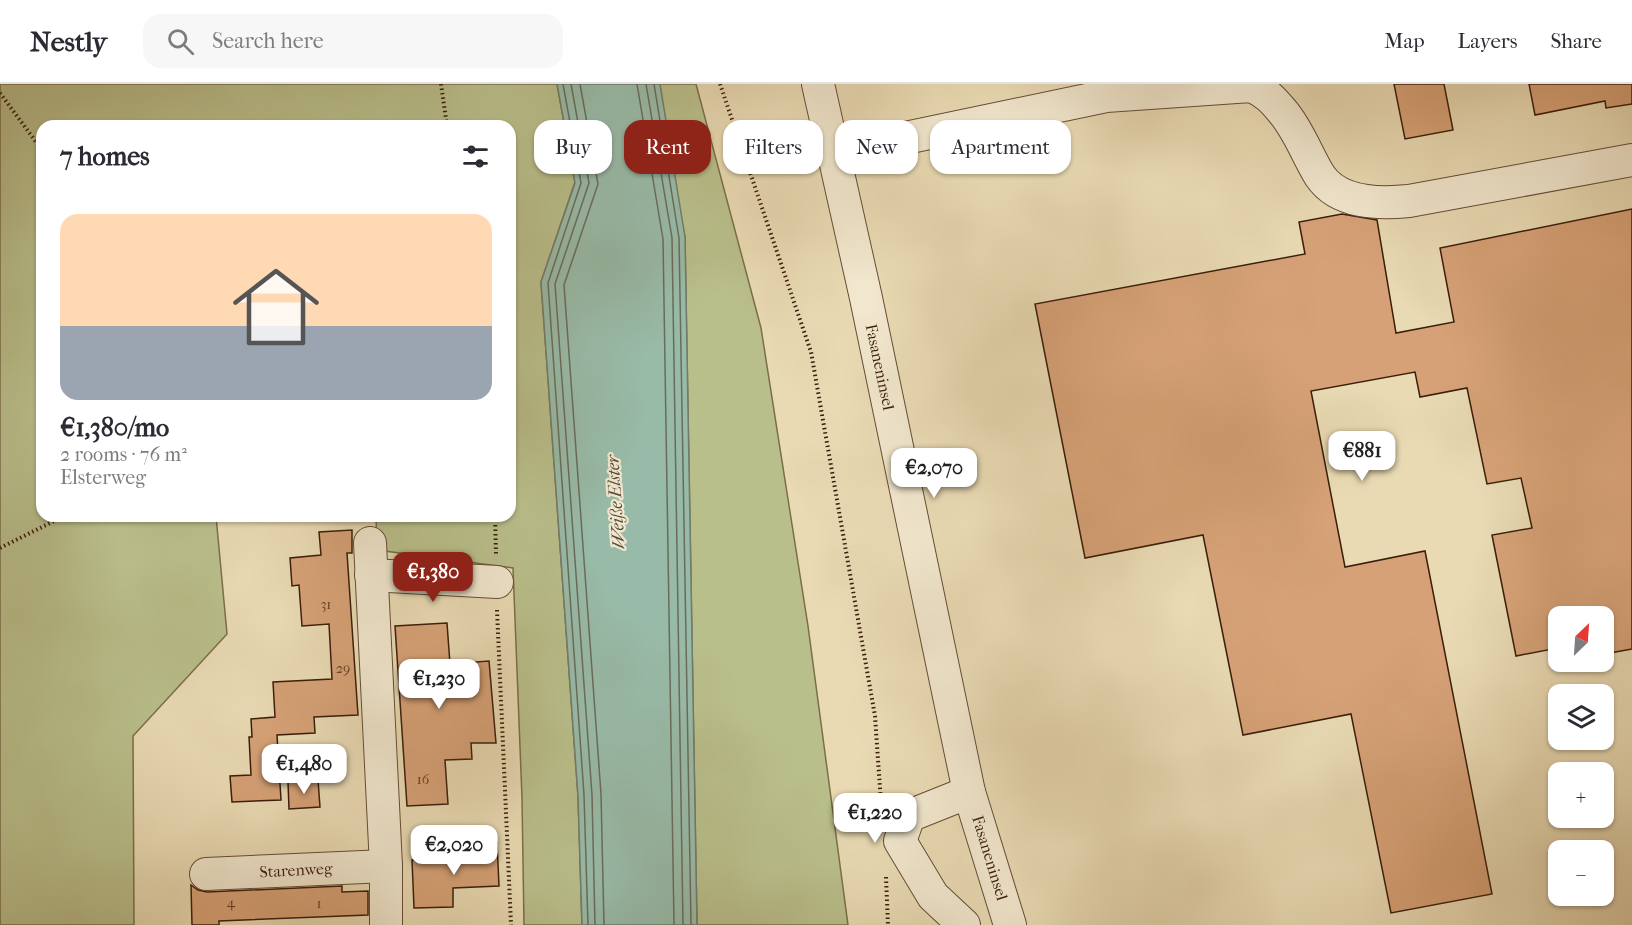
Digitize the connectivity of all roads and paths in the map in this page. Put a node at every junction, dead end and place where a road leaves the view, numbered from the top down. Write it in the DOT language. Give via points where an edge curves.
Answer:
graph roads {
  1 [pos="441,84"];
  2 [pos="720,84"];
  3 [pos="818,84"];
  4 [pos="0,93"];
  5 [pos="446,120"];
  6 [pos="36,142"];
  7 [pos="834,153"];
  8 [pos="1632,160"];
  9 [pos="52,522"];
  10 [pos="495,522"];
  11 [pos="370,543"];
  12 [pos="0,549"];
  13 [pos="371,575"];
  14 [pos="497,582"];
  15 [pos="875,716"];
  16 [pos="969,792"];
  17 [pos="386,866"];
  18 [pos="206,874"];
  19 [pos="386,925"];
  20 [pos="512,925"];
  21 [pos="964,925"];
  22 [pos="1011,925"];
  1 -- 5 [label="path"];
  2 -- 15 [label="path" via="811,352"];
  3 -- 7 [label="street, Fasaneninsel"];
  4 -- 6 [label="path"];
  7 -- 8 [label="street" via="1106,96 1251,86 1268,95 1292,122 1328,186 1358,199 1380,203 1409,201"];
  7 -- 16 [label="street, Fasaneninsel"];
  9 -- 12 [label="path"];
  10 -- 14 [label="path"];
  11 -- 13 [label="street"];
  13 -- 14 [label="street"];
  13 -- 17 [label="street"];
  14 -- 20 [label="path"];
  16 -- 21 [label="street, Fasaneninsel" via="909,816 900,841 933,896"];
  16 -- 22 [label="street, Fasaneninsel"];
  17 -- 18 [label="street, Starenweg"];
  17 -- 19 [label="street"];
}
